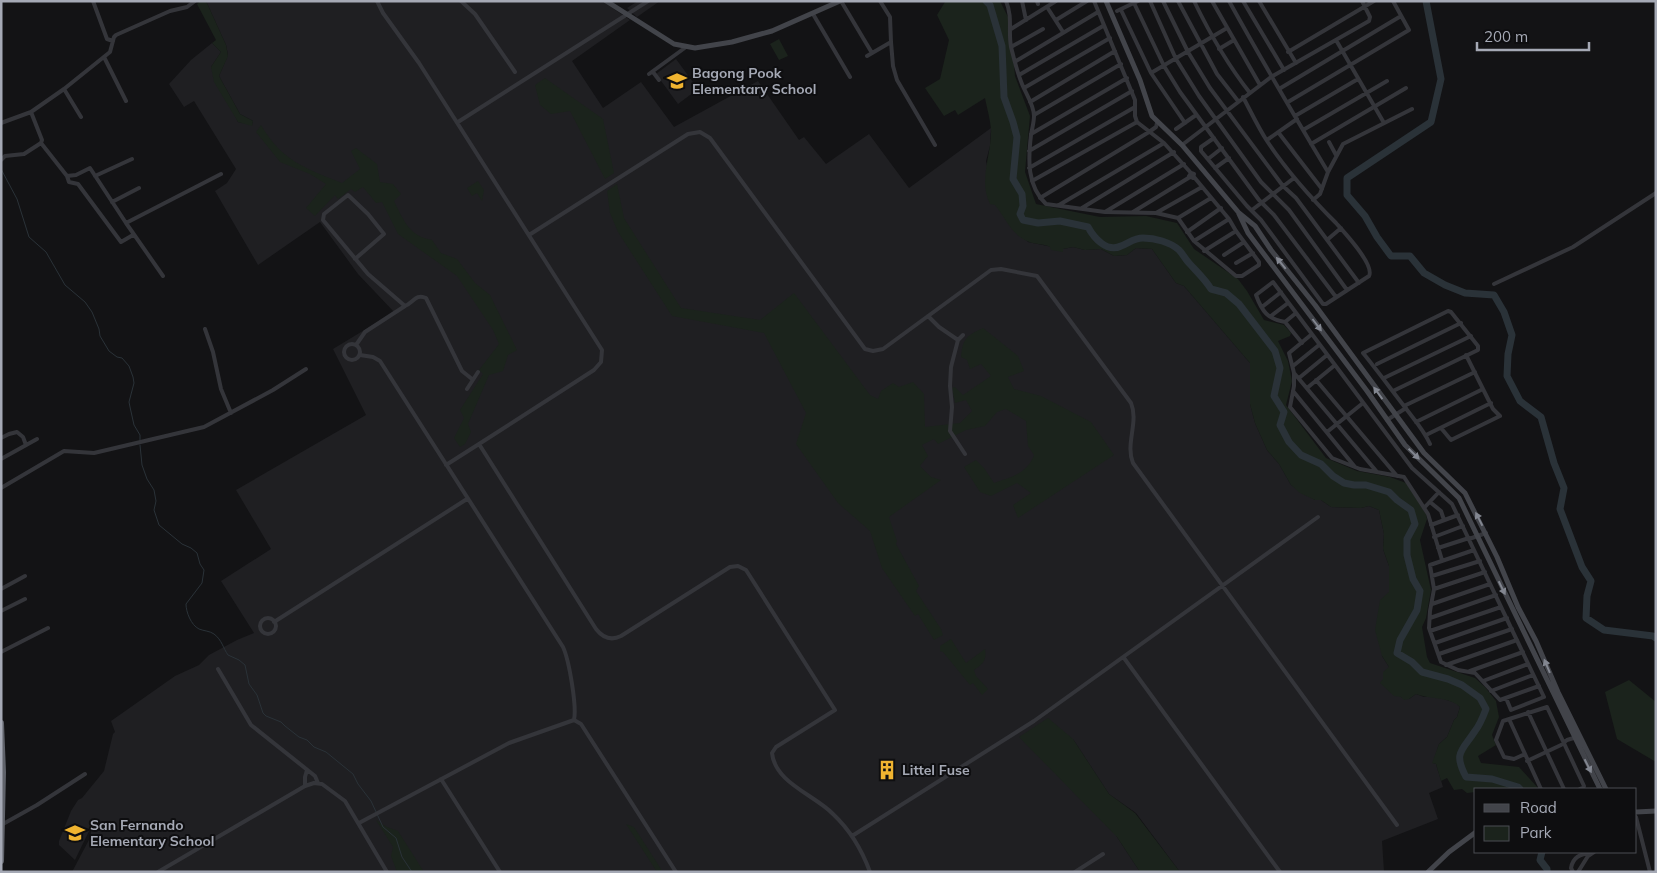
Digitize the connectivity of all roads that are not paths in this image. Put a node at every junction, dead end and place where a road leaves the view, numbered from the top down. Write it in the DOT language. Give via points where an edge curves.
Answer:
graph roads {
  1 [pos="93,1"];
  2 [pos="195,1"];
  3 [pos="377,1"];
  4 [pos="461,1"];
  5 [pos="606,1"];
  6 [pos="648,1"];
  7 [pos="841,1"];
  8 [pos="880,1"];
  9 [pos="1006,1"];
  10 [pos="1022,1"];
  11 [pos="1056,1"];
  12 [pos="1087,1"];
  13 [pos="1094,1"];
  14 [pos="1106,1"];
  15 [pos="1150,1"];
  16 [pos="1163,1"];
  17 [pos="1178,1"];
  18 [pos="1194,1"];
  19 [pos="1212,1"];
  20 [pos="1228,1"];
  21 [pos="1243,1"];
  22 [pos="1259,1"];
  23 [pos="1362,1"];
  24 [pos="1374,1"];
  25 [pos="1393,1"];
  26 [pos="1136,2"];
  27 [pos="1047,7"];
  28 [pos="1365,7"];
  29 [pos="1098,12"];
  30 [pos="813,14"];
  31 [pos="627,15"];
  32 [pos="1401,16"];
  33 [pos="1026,20"];
  34 [pos="1056,20"];
  35 [pos="1103,26"];
  36 [pos="1227,28"];
  37 [pos="1011,29"];
  38 [pos="1043,29"];
  39 [pos="1063,32"];
  40 [pos="1212,37"];
  41 [pos="1110,38"];
  42 [pos="1234,40"];
  43 [pos="1336,40"];
  44 [pos="113,41"];
  45 [pos="891,42"];
  46 [pos="1201,44"];
  47 [pos="686,47"];
  48 [pos="1011,47"];
  49 [pos="1219,49"];
  50 [pos="1115,51"];
  51 [pos="1342,51"];
  52 [pos="1188,52"];
  53 [pos="1288,52"];
  54 [pos="872,53"];
  55 [pos="867,56"];
  56 [pos="104,57"];
  57 [pos="1176,59"];
  58 [pos="1016,61"];
  59 [pos="1296,63"];
  60 [pos="1121,64"];
  61 [pos="1350,65"];
  62 [pos="1164,66"];
  63 [pos="1284,70"];
  64 [pos="514,72"];
  65 [pos="1151,74"];
  66 [pos="1019,75"];
  67 [pos="850,77"];
  68 [pos="1271,77"];
  69 [pos="1127,78"];
  70 [pos="1358,79"];
  71 [pos="659,80"];
  72 [pos="1387,80"];
  73 [pos="1260,84"];
  74 [pos="1024,88"];
  75 [pos="1406,88"];
  76 [pos="64,89"];
  77 [pos="1279,89"];
  78 [pos="1132,91"];
  79 [pos="1250,93"];
  80 [pos="1366,93"];
  81 [pos="1242,98"];
  82 [pos="126,101"];
  83 [pos="1238,101"];
  84 [pos="1030,102"];
  85 [pos="1288,102"];
  86 [pos="1374,106"];
  87 [pos="1136,107"];
  88 [pos="1412,109"];
  89 [pos="1228,110"];
  90 [pos="31,112"];
  91 [pos="1196,115"];
  92 [pos="1034,116"];
  93 [pos="81,117"];
  94 [pos="1296,117"];
  95 [pos="1217,119"];
  96 [pos="458,122"];
  97 [pos="1137,122"];
  98 [pos="1157,123"];
  99 [pos="1185,123"];
  100 [pos="1384,123"];
  101 [pos="1,124"];
  102 [pos="1205,126"];
  103 [pos="1176,129"];
  104 [pos="1303,130"];
  105 [pos="1149,132"];
  106 [pos="1278,132"];
  107 [pos="1032,134"];
  108 [pos="1214,138"];
  109 [pos="1267,140"];
  110 [pos="1329,142"];
  111 [pos="41,143"];
  112 [pos="1164,143"];
  113 [pos="1311,144"];
  114 [pos="935,145"];
  115 [pos="1182,145"];
  116 [pos="1222,148"];
  117 [pos="1029,151"];
  118 [pos="1174,152"];
  119 [pos="3,155"];
  120 [pos="1336,155"];
  121 [pos="1229,158"];
  122 [pos="132,159"];
  123 [pos="1208,159"];
  124 [pos="1,160"];
  125 [pos="1184,164"];
  126 [pos="1029,168"];
  127 [pos="1216,168"];
  128 [pos="1328,172"];
  129 [pos="222,174"];
  130 [pos="67,176"];
  131 [pos="94,176"];
  132 [pos="1192,176"];
  133 [pos="1294,178"];
  134 [pos="1032,181"];
  135 [pos="1284,186"];
  136 [pos="1202,187"];
  137 [pos="139,188"];
  138 [pos="1322,189"];
  139 [pos="1656,192"];
  140 [pos="1274,194"];
  141 [pos="1040,198"];
  142 [pos="1211,198"];
  143 [pos="1313,200"];
  144 [pos="112,202"];
  145 [pos="1262,202"];
  146 [pos="1058,205"];
  147 [pos="1082,208"];
  148 [pos="1221,208"];
  149 [pos="1252,210"];
  150 [pos="1105,212"];
  151 [pos="1133,212"];
  152 [pos="1156,213"];
  153 [pos="1239,213"];
  154 [pos="1178,218"];
  155 [pos="1230,219"];
  156 [pos="126,223"];
  157 [pos="1340,228"];
  158 [pos="1236,231"];
  159 [pos="1187,232"];
  160 [pos="133,235"];
  161 [pos="529,235"];
  162 [pos="1328,240"];
  163 [pos="1194,241"];
  164 [pos="1244,242"];
  165 [pos="1204,251"];
  166 [pos="1253,253"];
  167 [pos="1224,255"];
  168 [pos="355,259"];
  169 [pos="1236,263"];
  170 [pos="163,276"];
  171 [pos="1359,283"];
  172 [pos="1494,284"];
  173 [pos="1347,290"];
  174 [pos="1281,292"];
  175 [pos="1336,297"];
  176 [pos="1288,302"];
  177 [pos="405,306"];
  178 [pos="1262,307"];
  179 [pos="1296,313"];
  180 [pos="928,316"];
  181 [pos="1271,316"];
  182 [pos="1285,322"];
  183 [pos="1461,322"];
  184 [pos="205,329"];
  185 [pos="1312,334"];
  186 [pos="963,335"];
  187 [pos="1470,336"];
  188 [pos="958,340"];
  189 [pos="1302,343"];
  190 [pos="356,345"];
  191 [pos="1318,345"];
  192 [pos="360,354"];
  193 [pos="1327,354"];
  194 [pos="1466,356"];
  195 [pos="1377,364"];
  196 [pos="1335,365"];
  197 [pos="1293,366"];
  198 [pos="306,369"];
  199 [pos="478,372"];
  200 [pos="1475,372"];
  201 [pos="1294,373"];
  202 [pos="1299,378"];
  203 [pos="1384,378"];
  204 [pos="472,379"];
  205 [pos="1316,380"];
  206 [pos="1307,388"];
  207 [pos="467,389"];
  208 [pos="1483,389"];
  209 [pos="1293,391"];
  210 [pos="1393,391"];
  211 [pos="1363,403"];
  212 [pos="1491,403"];
  213 [pos="1404,406"];
  214 [pos="231,413"];
  215 [pos="1395,413"];
  216 [pos="1347,415"];
  217 [pos="1387,420"];
  218 [pos="1416,422"];
  219 [pos="1337,424"];
  220 [pos="1441,428"];
  221 [pos="1327,432"];
  222 [pos="1426,435"];
  223 [pos="1,438"];
  224 [pos="37,439"];
  225 [pos="479,444"];
  226 [pos="1430,444"];
  227 [pos="26,445"];
  228 [pos="965,454"];
  229 [pos="1,459"];
  230 [pos="446,465"];
  231 [pos="1356,467"];
  232 [pos="1412,468"];
  233 [pos="1377,472"];
  234 [pos="1397,476"];
  235 [pos="1404,477"];
  236 [pos="1,488"];
  237 [pos="1439,492"];
  238 [pos="467,499"];
  239 [pos="1430,502"];
  240 [pos="1424,508"];
  241 [pos="1458,515"];
  242 [pos="1318,516"];
  243 [pos="1444,520"];
  244 [pos="1431,524"];
  245 [pos="1463,526"];
  246 [pos="1486,533"];
  247 [pos="1434,537"];
  248 [pos="1478,537"];
  249 [pos="1470,540"];
  250 [pos="1438,548"];
  251 [pos="1474,550"];
  252 [pos="1442,560"];
  253 [pos="1480,561"];
  254 [pos="1485,572"];
  255 [pos="25,576"];
  256 [pos="1432,576"];
  257 [pos="1490,584"];
  258 [pos="1222,586"];
  259 [pos="1,589"];
  260 [pos="1434,589"];
  261 [pos="1496,595"];
  262 [pos="26,599"];
  263 [pos="1432,604"];
  264 [pos="1501,607"];
  265 [pos="1,611"];
  266 [pos="1430,618"];
  267 [pos="1506,618"];
  268 [pos="274,622"];
  269 [pos="48,628"];
  270 [pos="1512,629"];
  271 [pos="1430,631"];
  272 [pos="1517,640"];
  273 [pos="1435,643"];
  274 [pos="1,652"];
  275 [pos="1523,652"];
  276 [pos="1439,654"];
  277 [pos="1124,658"];
  278 [pos="1528,664"];
  279 [pos="1446,665"];
  280 [pos="218,669"];
  281 [pos="1468,672"];
  282 [pos="1533,675"];
  283 [pos="1483,680"];
  284 [pos="1539,686"];
  285 [pos="1491,691"];
  286 [pos="1506,698"];
  287 [pos="1528,712"];
  288 [pos="1509,719"];
  289 [pos="574,720"];
  290 [pos="1,723"];
  291 [pos="1580,735"];
  292 [pos="1573,739"];
  293 [pos="1563,744"];
  294 [pos="1546,752"];
  295 [pos="1525,754"];
  296 [pos="1528,761"];
  297 [pos="307,770"];
  298 [pos="85,774"];
  299 [pos="441,780"];
  300 [pos="318,783"];
  301 [pos="305,786"];
  302 [pos="1541,788"];
  303 [pos="1564,788"];
  304 [pos="1583,788"];
  305 [pos="1599,788"];
  306 [pos="1606,788"];
  307 [pos="1656,810"];
  308 [pos="1637,812"];
  309 [pos="1637,821"];
  310 [pos="359,823"];
  311 [pos="3,824"];
  312 [pos="1397,825"];
  313 [pos="1474,833"];
  314 [pos="852,836"];
  315 [pos="1586,853"];
  316 [pos="1591,853"];
  317 [pos="1102,854"];
  318 [pos="1,861"];
  319 [pos="158,872"];
  320 [pos="387,872"];
  321 [pos="500,872"];
  322 [pos="676,872"];
  323 [pos="870,872"];
  324 [pos="1075,872"];
  325 [pos="1280,872"];
  326 [pos="1428,872"];
  327 [pos="1573,872"];
  328 [pos="1578,872"];
  329 [pos="1650,872"];
  1 -- 44 [label="street" via="107,39"];
  2 -- 44 [label="street" via="126,30 114,36"];
  3 -- 96 [label="street"];
  4 -- 64 [label="street" via="475,14"];
  5 -- 31 [label="street"];
  6 -- 31 [label="street"];
  7 -- 30 [label="street"];
  7 -- 54 [label="street"];
  8 -- 45 [label="street" via="890,17"];
  9 -- 37 [label="street"];
  10 -- 33 [label="street"];
  11 -- 27 [label="street"];
  12 -- 34 [label="street"];
  13 -- 29 [label="street"];
  14 -- 98 [label="street"];
  15 -- 57 [label="street"];
  16 -- 52 [label="street"];
  17 -- 46 [label="street"];
  18 -- 40 [label="street"];
  19 -- 36 [label="street"];
  20 -- 68 [label="street"];
  21 -- 63 [label="street"];
  22 -- 53 [label="street"];
  23 -- 28 [label="street"];
  24 -- 28 [label="street"];
  25 -- 32 [label="street"];
  26 -- 62 [label="street"];
  26 -- 65 [label="street" via="1119,10"];
  27 -- 33 [label="street"];
  27 -- 34 [label="street"];
  28 -- 43 [label="street" via="1370,20"];
  28 -- 53 [label="street"];
  29 -- 35 [label="street"];
  29 -- 39 [label="street"];
  30 -- 47 [label="street" via="761,34 713,46"];
  30 -- 67 [label="street"];
  31 -- 47 [label="street" via="674,44"];
  31 -- 96 [label="street"];
  32 -- 51 [label="street"];
  32 -- 61 [label="street" via="1409,30"];
  33 -- 37 [label="street"];
  34 -- 39 [label="street"];
  35 -- 41 [label="street"];
  35 -- 66 [label="street"];
  36 -- 40 [label="street"];
  36 -- 42 [label="street"];
  37 -- 48 [label="street"];
  38 -- 48 [label="street"];
  39 -- 58 [label="street"];
  40 -- 46 [label="street"];
  40 -- 49 [label="street"];
  41 -- 50 [label="street"];
  41 -- 74 [label="street"];
  42 -- 49 [label="street"];
  42 -- 73 [label="street"];
  43 -- 51 [label="street"];
  43 -- 59 [label="street"];
  44 -- 56 [label="street" via="112,50"];
  45 -- 54 [label="street"];
  45 -- 114 [label="street" via="897,80"];
  46 -- 52 [label="street"];
  46 -- 83 [label="street" via="1217,74"];
  47 -- 71 [label="street" via="651,73"];
  48 -- 58 [label="street"];
  49 -- 79 [label="street"];
  50 -- 60 [label="street"];
  50 -- 84 [label="street"];
  51 -- 61 [label="street"];
  51 -- 77 [label="street"];
  52 -- 57 [label="street"];
  52 -- 89 [label="street"];
  53 -- 59 [label="street"];
  54 -- 55 [label="street"];
  56 -- 76 [label="street"];
  56 -- 82 [label="street"];
  57 -- 62 [label="street"];
  57 -- 95 [label="street"];
  58 -- 66 [label="street"];
  59 -- 63 [label="street"];
  60 -- 69 [label="street"];
  60 -- 92 [label="street"];
  61 -- 70 [label="street"];
  61 -- 85 [label="street"];
  62 -- 65 [label="street"];
  62 -- 91 [label="street"];
  63 -- 68 [label="street"];
  65 -- 99 [label="street"];
  66 -- 74 [label="street"];
  68 -- 73 [label="street"];
  68 -- 77 [label="street"];
  69 -- 78 [label="street"];
  69 -- 107 [label="street"];
  70 -- 80 [label="street"];
  70 -- 94 [label="street"];
  72 -- 80 [label="street"];
  73 -- 79 [label="street"];
  74 -- 84 [label="street"];
  75 -- 86 [label="street"];
  76 -- 90 [label="street"];
  76 -- 93 [label="street"];
  77 -- 85 [label="street"];
  78 -- 87 [label="street"];
  78 -- 117 [label="street"];
  79 -- 81 [label="street"];
  80 -- 86 [label="street"];
  80 -- 104 [label="street"];
  81 -- 83 [label="street"];
  81 -- 109 [label="street"];
  83 -- 89 [label="street"];
  84 -- 92 [label="street"];
  85 -- 94 [label="street"];
  86 -- 100 [label="street"];
  86 -- 113 [label="street"];
  87 -- 97 [label="street"];
  87 -- 126 [label="street"];
  88 -- 100 [label="street"];
  89 -- 95 [label="street"];
  89 -- 135 [label="street"];
  90 -- 101 [label="street"];
  90 -- 111 [label="street"];
  91 -- 99 [label="street"];
  91 -- 102 [label="street"];
  92 -- 107 [label="street"];
  94 -- 104 [label="street"];
  94 -- 106 [label="street"];
  95 -- 102 [label="street"];
  95 -- 140 [label="street" via="1261,182"];
  96 -- 161 [label="street"];
  97 -- 105 [label="street"];
  97 -- 134 [label="street"];
  98 -- 105 [label="street"];
  98 -- 115 [label="street"];
  99 -- 103 [label="street"];
  100 -- 120 [label="street" via="1343,144"];
  102 -- 108 [label="street"];
  102 -- 115 [label="street"];
  104 -- 113 [label="street"];
  105 -- 112 [label="street"];
  105 -- 141 [label="street"];
  106 -- 109 [label="street"];
  106 -- 138 [label="street"];
  107 -- 117 [label="street"];
  108 -- 116 [label="street"];
  108 -- 123 [label="street" via="1200,149"];
  109 -- 133 [label="street"];
  110 -- 120 [label="street"];
  111 -- 119 [label="street" via="24,154"];
  111 -- 130 [label="street"];
  112 -- 118 [label="street"];
  112 -- 146 [label="street"];
  113 -- 128 [label="street"];
  115 -- 153 [label="street"];
  116 -- 121 [label="street"];
  116 -- 123 [label="street"];
  117 -- 126 [label="street"];
  118 -- 125 [label="street"];
  118 -- 147 [label="street"];
  119 -- 124 [label="street"];
  120 -- 128 [label="street"];
  121 -- 127 [label="street"];
  121 -- 145 [label="street"];
  122 -- 131 [label="street"];
  123 -- 127 [label="street"];
  125 -- 132 [label="street"];
  125 -- 150 [label="street"];
  126 -- 134 [label="street"];
  127 -- 149 [label="street"];
  128 -- 138 [label="street"];
  129 -- 156 [label="street"];
  130 -- 131 [label="street" via="88,168"];
  130 -- 160 [label="street" via="69,182 78,184 121,242"];
  131 -- 144 [label="street"];
  132 -- 136 [label="street"];
  132 -- 151 [label="street"];
  133 -- 135 [label="street"];
  133 -- 143 [label="street"];
  134 -- 141 [label="street"];
  135 -- 140 [label="street"];
  135 -- 162 [label="street"];
  136 -- 142 [label="street"];
  136 -- 152 [label="street"];
  137 -- 144 [label="street"];
  138 -- 143 [label="street"];
  139 -- 172 [label="street" via="1573,247"];
  140 -- 145 [label="street"];
  140 -- 173 [label="street"];
  141 -- 146 [label="street" via="1046,204"];
  142 -- 148 [label="street"];
  142 -- 154 [label="street"];
  143 -- 157 [label="street"];
  144 -- 156 [label="street"];
  145 -- 149 [label="street"];
  145 -- 175 [label="street"];
  146 -- 147 [label="street"];
  147 -- 150 [label="street"];
  148 -- 155 [label="street"];
  148 -- 159 [label="street"];
  149 -- 175 [label="street" via="1322,303"];
  150 -- 151 [label="street"];
  151 -- 152 [label="street"];
  152 -- 154 [label="street"];
  215 -- 153 [label="street, one-way" via="1255,226"];
  153 -- 217 [label="street, one-way" via="1248,233"];
  154 -- 159 [label="street"];
  155 -- 158 [label="street"];
  155 -- 163 [label="street"];
  156 -- 160 [label="street"];
  157 -- 162 [label="street"];
  157 -- 171 [label="street" via="1358,248 1371,271 1370,276"];
  158 -- 164 [label="street"];
  158 -- 165 [label="street"];
  159 -- 163 [label="street"];
  160 -- 170 [label="street"];
  161 -- 180 [label="street" via="688,134 702,132 710,138 864,348 873,351 883,349"];
  161 -- 225 [label="street" via="600,346 602,360 594,370"];
  162 -- 171 [label="street"];
  163 -- 165 [label="street"];
  164 -- 166 [label="street"];
  164 -- 167 [label="street"];
  165 -- 166 [label="street" via="1239,277 1259,265"];
  166 -- 169 [label="street"];
  168 -- 168 [label="street" via="323,218 348,195 384,233"];
  168 -- 177 [label="street"];
  171 -- 173 [label="street"];
  173 -- 175 [label="street"];
  174 -- 176 [label="street"];
  174 -- 178 [label="street"];
  174 -- 178 [label="street" via="1273,282 1256,295"];
  176 -- 179 [label="street"];
  176 -- 181 [label="street"];
  177 -- 190 [label="street" via="365,332"];
  177 -- 204 [label="street" via="418,297 426,298 462,371"];
  178 -- 182 [label="street" via="1274,320"];
  179 -- 182 [label="street"];
  179 -- 185 [label="street"];
  180 -- 188 [label="street"];
  180 -- 258 [label="street" via="994,269 1037,276 1132,403 1130,455 1133,463"];
  182 -- 189 [label="street"];
  183 -- 187 [label="street"];
  183 -- 195 [label="street"];
  183 -- 210 [label="street" via="1448,311 1364,353"];
  184 -- 214 [label="street"];
  185 -- 189 [label="street"];
  185 -- 193 [label="street"];
  186 -- 188 [label="street"];
  187 -- 194 [label="street" via="1478,350"];
  187 -- 203 [label="street"];
  188 -- 228 [label="street" via="950,374 952,407 949,426"];
  189 -- 197 [label="street" via="1289,354"];
  190 -- 192 [label="street"];
  190 -- 192 [label="street" via="349,345 345,356 353,361"];
  191 -- 197 [label="street"];
  192 -- 230 [label="street" via="380,361"];
  193 -- 196 [label="street"];
  193 -- 202 [label="street"];
  194 -- 200 [label="street"];
  194 -- 210 [label="street"];
  196 -- 205 [label="street"];
  196 -- 211 [label="street"];
  197 -- 201 [label="street"];
  198 -- 214 [label="street"];
  199 -- 204 [label="street"];
  200 -- 208 [label="street"];
  200 -- 213 [label="street"];
  201 -- 202 [label="street"];
  201 -- 209 [label="street"];
  202 -- 206 [label="street"];
  204 -- 207 [label="street"];
  205 -- 206 [label="street"];
  205 -- 216 [label="street"];
  206 -- 219 [label="street"];
  208 -- 212 [label="street"];
  208 -- 218 [label="street"];
  209 -- 221 [label="street"];
  209 -- 231 [label="street" via="1290,407 1332,458"];
  210 -- 213 [label="street"];
  211 -- 216 [label="street"];
  211 -- 232 [label="street"];
  212 -- 220 [label="street"];
  212 -- 220 [label="street" via="1500,416 1452,440"];
  213 -- 215 [label="street"];
  213 -- 218 [label="street"];
  214 -- 236 [label="street" via="204,427 91,454 61,452"];
  215 -- 217 [label="street"];
  246 -- 215 [label="street, one-way" via="1465,493 1424,454"];
  216 -- 219 [label="street"];
  216 -- 234 [label="street"];
  217 -- 248 [label="street, one-way" via="1405,445 1459,498"];
  218 -- 222 [label="street"];
  219 -- 221 [label="street"];
  219 -- 233 [label="street"];
  220 -- 222 [label="street"];
  221 -- 231 [label="street"];
  222 -- 226 [label="street"];
  223 -- 227 [label="street" via="18,432"];
  224 -- 227 [label="street"];
  225 -- 230 [label="street"];
  225 -- 314 [label="street" via="596,630 605,637 621,636 726,569 734,566 743,568 835,710 776,747 773,757 788,780 830,810"];
  227 -- 229 [label="street"];
  230 -- 238 [label="street"];
  231 -- 233 [label="street"];
  232 -- 235 [label="street"];
  232 -- 237 [label="street"];
  233 -- 234 [label="street"];
  234 -- 235 [label="street"];
  235 -- 240 [label="street"];
  237 -- 239 [label="street"];
  237 -- 241 [label="street"];
  238 -- 268 [label="street"];
  238 -- 289 [label="street" via="565,650"];
  239 -- 240 [label="street"];
  239 -- 243 [label="street" via="1441,511"];
  240 -- 244 [label="street"];
  241 -- 243 [label="street"];
  241 -- 245 [label="street"];
  242 -- 258 [label="street"];
  243 -- 244 [label="street"];
  244 -- 247 [label="street"];
  245 -- 247 [label="street"];
  245 -- 249 [label="street"];
  246 -- 248 [label="street"];
  291 -- 246 [label="street, one-way"];
  247 -- 250 [label="street"];
  248 -- 249 [label="street"];
  248 -- 292 [label="street, one-way"];
  249 -- 250 [label="street"];
  249 -- 251 [label="street"];
  250 -- 252 [label="street"];
  251 -- 252 [label="street"];
  251 -- 253 [label="street"];
  252 -- 256 [label="street" via="1431,564"];
  253 -- 254 [label="street"];
  253 -- 256 [label="street"];
  254 -- 257 [label="street"];
  254 -- 260 [label="street"];
  255 -- 259 [label="street"];
  256 -- 260 [label="street"];
  257 -- 261 [label="street"];
  257 -- 263 [label="street"];
  258 -- 277 [label="street"];
  258 -- 312 [label="street"];
  260 -- 263 [label="street"];
  261 -- 264 [label="street"];
  261 -- 266 [label="street"];
  262 -- 265 [label="street"];
  263 -- 266 [label="street"];
  264 -- 267 [label="street"];
  264 -- 271 [label="street"];
  266 -- 271 [label="street"];
  267 -- 270 [label="street"];
  267 -- 273 [label="street"];
  268 -- 268 [label="street" via="269,618 263,620 261,630 266,634 272,633"];
  269 -- 274 [label="street"];
  270 -- 272 [label="street"];
  270 -- 276 [label="street"];
  271 -- 273 [label="street"];
  272 -- 275 [label="street"];
  272 -- 279 [label="street"];
  273 -- 276 [label="street"];
  275 -- 278 [label="street"];
  275 -- 281 [label="street"];
  276 -- 279 [label="street" via="1441,662"];
  277 -- 314 [label="street" via="1017,732"];
  277 -- 325 [label="street"];
  278 -- 282 [label="street"];
  278 -- 283 [label="street"];
  279 -- 281 [label="street"];
  280 -- 297 [label="street" via="251,725"];
  281 -- 283 [label="street"];
  282 -- 284 [label="street"];
  282 -- 285 [label="street"];
  283 -- 285 [label="street"];
  284 -- 286 [label="street"];
  284 -- 286 [label="street" via="1542,699 1511,710"];
  285 -- 286 [label="street" via="1499,700"];
  287 -- 288 [label="street"];
  287 -- 293 [label="street" via="1547,707"];
  287 -- 294 [label="street"];
  288 -- 295 [label="street"];
  288 -- 295 [label="street" via="1503,721 1496,740 1504,757 1514,759"];
  289 -- 299 [label="street" via="512,742"];
  289 -- 322 [label="street" via="581,724"];
  290 -- 311 [label="highway"];
  291 -- 292 [label="street"];
  291 -- 306 [label="street"];
  292 -- 293 [label="street"];
  292 -- 305 [label="street, one-way"];
  293 -- 294 [label="street"];
  293 -- 304 [label="street"];
  294 -- 296 [label="street"];
  294 -- 303 [label="street"];
  295 -- 296 [label="street"];
  296 -- 302 [label="street"];
  297 -- 300 [label="street"];
  297 -- 301 [label="street"];
  298 -- 311 [label="street"];
  299 -- 310 [label="street"];
  299 -- 321 [label="street"];
  300 -- 301 [label="street"];
  300 -- 310 [label="street" via="344,799"];
  301 -- 319 [label="street"];
  307 -- 308 [label="street"];
  309 -- 329 [label="street"];
  310 -- 320 [label="street"];
  311 -- 318 [label="highway"];
  313 -- 326 [label="street"];
  314 -- 323 [label="street"];
  315 -- 327 [label="street" via="1574,859"];
  316 -- 328 [label="street"];
  317 -- 324 [label="street"];
}
